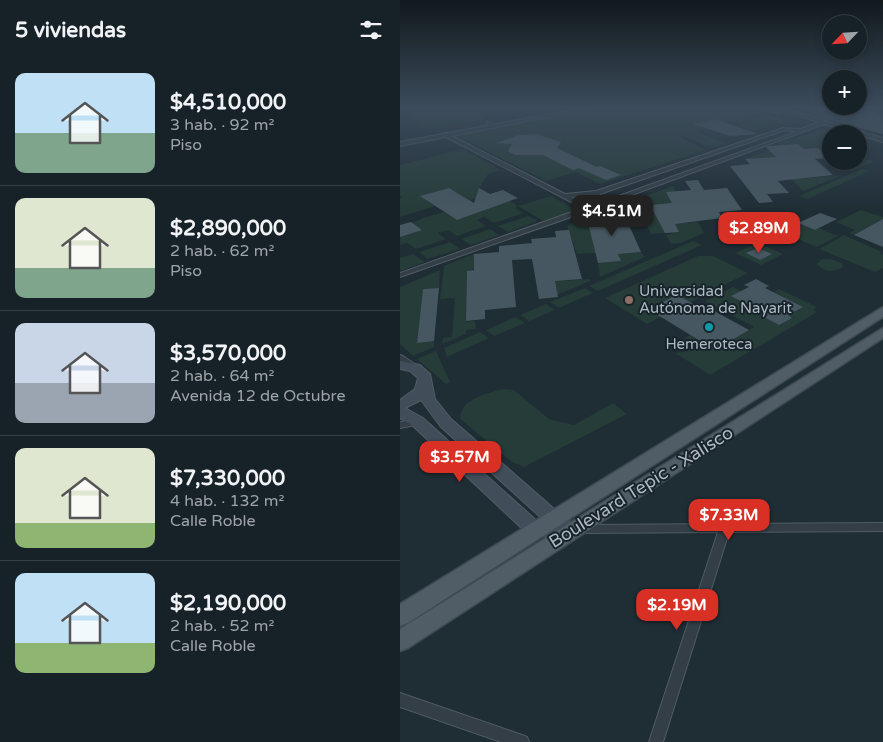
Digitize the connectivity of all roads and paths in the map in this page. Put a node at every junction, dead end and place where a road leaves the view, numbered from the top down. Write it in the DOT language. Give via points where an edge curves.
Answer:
graph roads {
  1 [pos="461,142"];
  2 [pos="748,142"];
  3 [pos="773,142"];
  4 [pos="691,161"];
  5 [pos="705,166"];
  6 [pos="626,184"];
  7 [pos="640,189"];
  8 [pos="597,193"];
  9 [pos="565,196"];
  10 [pos="600,204"];
  11 [pos="589,209"];
  12 [pos="400,275"];
  13 [pos="883,311"];
  14 [pos="883,332"];
  15 [pos="400,358"];
  16 [pos="400,365"];
  17 [pos="423,378"];
  18 [pos="400,405"];
  19 [pos="400,412"];
  20 [pos="418,422"];
  21 [pos="400,426"];
  22 [pos="554,519"];
  23 [pos="725,528"];
  24 [pos="883,528"];
  25 [pos="574,529"];
  26 [pos="536,530"];
  27 [pos="400,616"];
  28 [pos="400,641"];
  29 [pos="400,700"];
  30 [pos="522,742"];
  31 [pos="656,742"];
  1 -- 9 [label="street"];
  2 -- 4 [label="street"];
  3 -- 5 [label="street"];
  4 -- 5 [label="street"];
  4 -- 6 [label="street"];
  5 -- 7 [label="street"];
  6 -- 7 [label="street"];
  6 -- 8 [label="street"];
  7 -- 10 [label="street"];
  8 -- 9 [label="street"];
  8 -- 10 [label="street"];
  9 -- 11 [label="street"];
  10 -- 11 [label="street"];
  11 -- 12 [label="street"];
  13 -- 22 [label="main road, Boulevard Tepic - Xalisco"];
  14 -- 25 [label="main road, Boulevard Tepic - Xalisco"];
  15 -- 17 [label="street"];
  16 -- 17 [label="main road"];
  17 -- 18 [label="main road" via="412,399"];
  17 -- 22 [label="main road" via="428,400 446,423"];
  19 -- 20 [label="main road"];
  20 -- 21 [label="street"];
  20 -- 26 [label="main road"];
  22 -- 25 [label="main road"];
  22 -- 26 [label="main road, Boulevard Tepic - Xalisco"];
  23 -- 24 [label="street"];
  23 -- 25 [label="street"];
  23 -- 31 [label="street"];
  25 -- 26 [label="main road"];
  25 -- 28 [label="main road, Boulevard Tepic - Xalisco"];
  26 -- 27 [label="main road, Boulevard Tepic - Xalisco"];
  29 -- 30 [label="street"];
}
